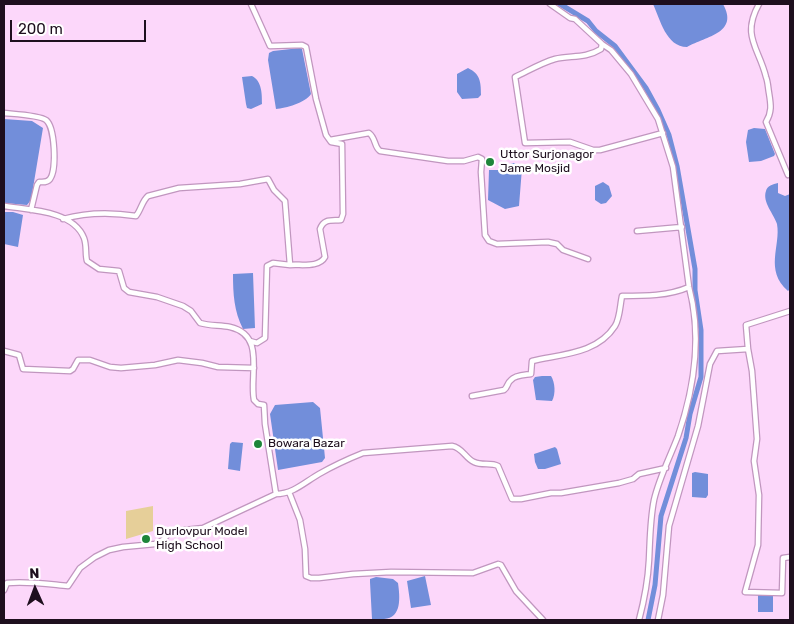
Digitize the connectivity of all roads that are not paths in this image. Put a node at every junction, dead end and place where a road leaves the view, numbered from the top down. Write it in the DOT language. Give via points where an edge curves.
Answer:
graph roads {
  1 [pos="252,4"];
  2 [pos="550,4"];
  3 [pos="759,4"];
  4 [pos="602,44"];
  5 [pos="4,113"];
  6 [pos="663,133"];
  7 [pos="329,140"];
  8 [pos="790,174"];
  9 [pos="4,206"];
  10 [pos="31,210"];
  11 [pos="64,219"];
  12 [pos="682,227"];
  13 [pos="637,231"];
  14 [pos="588,259"];
  15 [pos="290,265"];
  16 [pos="689,287"];
  17 [pos="790,311"];
  18 [pos="250,341"];
  19 [pos="748,349"];
  20 [pos="4,351"];
  21 [pos="254,368"];
  22 [pos="472,396"];
  23 [pos="666,468"];
  24 [pos="289,492"];
  25 [pos="276,494"];
  26 [pos="790,557"];
  27 [pos="5,583"];
  28 [pos="4,590"];
  29 [pos="543,620"];
  30 [pos="639,620"];
  31 [pos="658,620"];
  1 -- 7 [label="street" via="269,45 306,47 316,99"];
  2 -- 4 [label="street" via="575,19"];
  3 -- 8 [label="street" via="753,14 751,28 771,102 772,110 766,122"];
  4 -- 6 [label="street" via="630,74"];
  4 -- 6 [label="street" via="598,51 577,58 555,59 515,77 525,143 570,142 600,150"];
  5 -- 10 [label="street" via="41,118 50,126 53,173 50,180 37,185"];
  6 -- 12 [label="street"];
  7 -- 14 [label="street" via="370,133 378,151 448,161 478,157 482,159 485,235 489,241 497,244 548,242"];
  7 -- 15 [label="street" via="342,144 342,218 325,221 321,225 323,260 315,264"];
  9 -- 10 [label="street"];
  10 -- 11 [label="street" via="52,213"];
  11 -- 15 [label="street" via="88,213 136,216 148,196 179,188 268,179 285,201"];
  11 -- 18 [label="street" via="82,235 87,262 99,269 119,271 124,288 129,292 170,300 191,311 197,322 231,327"];
  12 -- 13 [label="street"];
  12 -- 16 [label="street"];
  15 -- 18 [label="street" via="273,263 267,266 266,338 256,343"];
  16 -- 22 [label="street" via="647,296 622,296 616,325 599,344 582,351 532,361 531,374 511,380 504,390"];
  16 -- 23 [label="street" via="694,306 694,366 691,388"];
  17 -- 19 [label="street" via="746,325"];
  18 -- 21 [label="street"];
  19 -- 26 [label="street" via="757,439 754,461 760,495 758,545 745,592 782,594 783,558"];
  19 -- 31 [label="street" via="717,351 710,364 698,426 669,526"];
  20 -- 21 [label="street" via="19,354 23,369 31,370 70,371 78,360 84,359 121,368 155,366 178,360 218,367"];
  21 -- 25 [label="street" via="253,396 258,404 266,407 265,424"];
  23 -- 24 [label="street" via="619,483 512,499 498,466 471,461 458,447 452,446 363,454 349,458"];
  23 -- 30 [label="street" via="650,521 649,562"];
  24 -- 25 [label="street"];
  24 -- 29 [label="street" via="300,520 306,576 473,573 498,564"];
  25 -- 27 [label="street" via="203,528 169,533 154,544 109,550 80,568 68,586 47,582"];
  27 -- 28 [label="street"];
}
